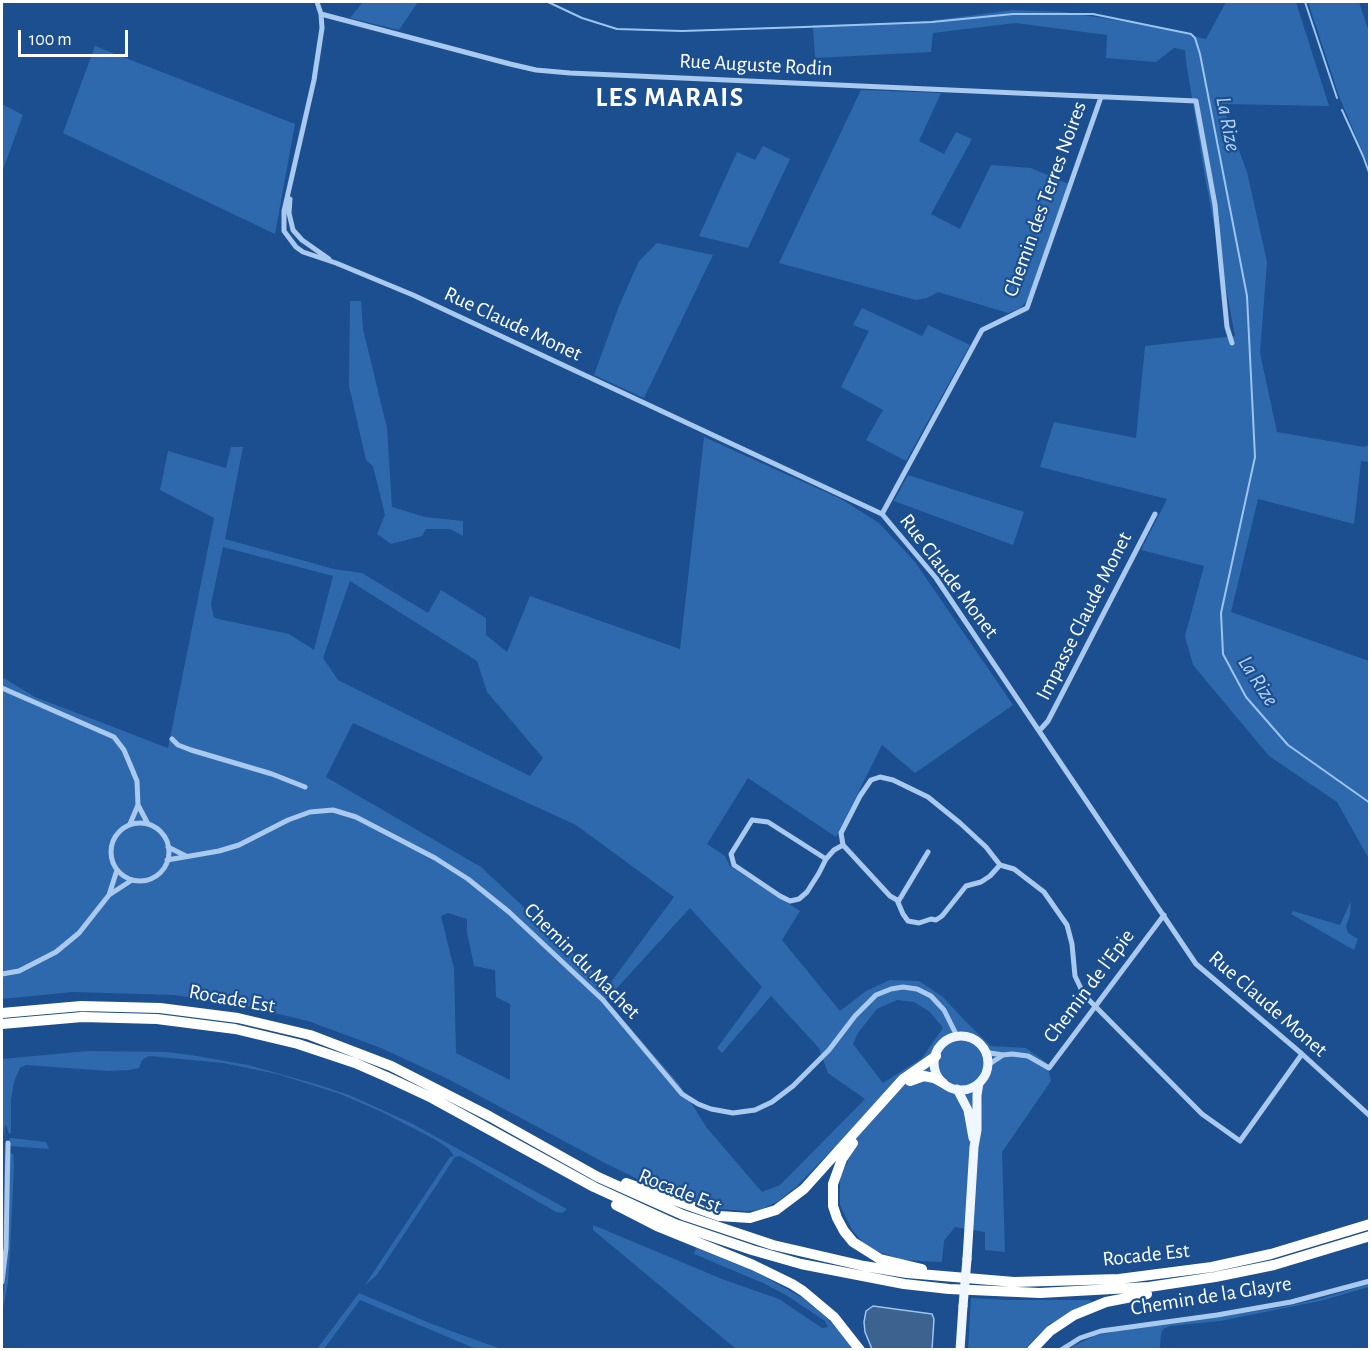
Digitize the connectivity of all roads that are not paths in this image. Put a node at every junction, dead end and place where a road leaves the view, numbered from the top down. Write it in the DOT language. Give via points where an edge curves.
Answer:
graph roads {
  1 [pos="317,2"];
  2 [pos="321,14"];
  3 [pos="1101,97"];
  4 [pos="1232,343"];
  5 [pos="882,514"];
  6 [pos="1155,514"];
  7 [pos="2,688"];
  8 [pos="1039,731"];
  9 [pos="172,739"];
  10 [pos="305,787"];
  11 [pos="138,805"];
  12 [pos="130,824"];
  13 [pos="148,824"];
  14 [pos="843,845"];
  15 [pos="168,848"];
  16 [pos="928,852"];
  17 [pos="188,857"];
  18 [pos="826,859"];
  19 [pos="168,860"];
  20 [pos="1000,865"];
  21 [pos="117,870"];
  22 [pos="132,880"];
  23 [pos="109,895"];
  24 [pos="898,902"];
  25 [pos="1164,915"];
  26 [pos="2,974"];
  27 [pos="1095,1007"];
  28 [pos="2,1013"];
  29 [pos="2,1024"];
  30 [pos="957,1036"];
  31 [pos="985,1050"];
  32 [pos="1302,1054"];
  33 [pos="1003,1055"];
  34 [pos="936,1056"];
  35 [pos="988,1065"];
  36 [pos="943,1083"];
  37 [pos="979,1083"];
  38 [pos="957,1089"];
  39 [pos="1369,1114"];
  40 [pos="8,1143"];
  41 [pos="974,1147"];
  42 [pos="596,1182"];
  43 [pos="1370,1224"];
  44 [pos="1370,1236"];
  45 [pos="932,1276"];
  46 [pos="1370,1281"];
  47 [pos="2,1282"];
  48 [pos="1179,1283"];
  49 [pos="860,1350"];
  50 [pos="960,1350"];
  51 [pos="1032,1350"];
  52 [pos="1061,1350"];
  1 -- 2 [label="street, Rue Claude Monet"];
  2 -- 3 [label="street, Rue Auguste Rodin" via="536,70"];
  2 -- 5 [label="street, Rue Claude Monet" via="314,80 290,190 293,230 302,240 336,263 413,295"];
  3 -- 4 [label="street, Rue Auguste Rodin" via="1196,101 1215,205 1227,327"];
  3 -- 5 [label="street, Chemin des Terres Noires" via="1027,308 982,330"];
  5 -- 8 [label="street, Rue Claude Monet" via="936,579"];
  6 -- 8 [label="street, Impasse Claude Monet" via="1048,721"];
  7 -- 11 [label="street" via="112,735 131,763"];
  8 -- 25 [label="street, Rue Claude Monet"];
  9 -- 10 [label="street" via="190,750"];
  11 -- 12 [label="street"];
  11 -- 13 [label="street"];
  12 -- 13 [label="street"];
  12 -- 21 [label="street" via="115,835 111,844"];
  13 -- 15 [label="street" via="162,832"];
  14 -- 18 [label="street"];
  14 -- 20 [label="street" via="842,833 860,796 871,780 880,777 928,797 986,847"];
  14 -- 24 [label="street"];
  15 -- 17 [label="street"];
  15 -- 19 [label="street"];
  16 -- 24 [label="street"];
  17 -- 19 [label="street, Chemin du Machet"];
  17 -- 30 [label="street, Chemin du Machet" via="239,845 310,812 333,810 356,817 435,858 509,912 603,999 682,1094 711,1109 733,1113 755,1110 772,1102 829,1050 876,995 891,988 916,989 931,996 944,1010"];
  18 -- 18 [label="street" via="807,892 790,901 734,865 731,854 752,820 768,822"];
  19 -- 22 [label="street" via="149,879"];
  20 -- 24 [label="street" via="981,882 966,886 936,920 919,924 908,921"];
  20 -- 27 [label="street" via="1014,869 1044,892 1067,925 1075,976"];
  21 -- 22 [label="street"];
  21 -- 23 [label="street"];
  22 -- 23 [label="street"];
  23 -- 26 [label="street" via="79,933 56,952 19,971"];
  25 -- 27 [label="street, Chemin de l'Epie"];
  25 -- 32 [label="street, Rue Claude Monet" via="1196,964"];
  27 -- 32 [label="street" via="1202,1114 1240,1141"];
  27 -- 33 [label="street, Chemin de l'Epie" via="1049,1068 1028,1056"];
  28 -- 42 [label="highway, Rocade Est" via="81,1006 170,1009 238,1018 310,1035 391,1066 478,1110"];
  29 -- 42 [label="highway, Rocade Est" via="82,1017 157,1019 235,1029 298,1044 355,1063 423,1094"];
  30 -- 31 [label="main road" via="973,1038"];
  30 -- 34 [label="main road" via="943,1043"];
  31 -- 33 [label="street, Chemin de l'Epie"];
  31 -- 35 [label="main road"];
  32 -- 39 [label="street, Rue Claude Monet"];
  33 -- 35 [label="street"];
  34 -- 36 [label="main road" via="936,1070"];
  34 -- 42 [label="highway" via="898,1085 804,1189 762,1216 719,1216 616,1178"];
  35 -- 37 [label="main road"];
  36 -- 38 [label="main road"];
  36 -- 45 [label="highway" via="919,1077 904,1086 850,1146 837,1172 832,1195 837,1218 853,1242 880,1259 924,1269"];
  37 -- 38 [label="main road"];
  37 -- 41 [label="main road"];
  38 -- 41 [label="main road" via="968,1110"];
  40 -- 47 [label="street"];
  41 -- 50 [label="main road, bridge"];
  42 -- 45 [label="highway, Rocade Est" via="773,1245 864,1266"];
  42 -- 48 [label="highway, Rocade Est" via="638,1208 715,1238 860,1276 949,1289 1029,1293"];
  42 -- 49 [label="highway" via="601,1197 643,1219 792,1284 834,1317"];
  43 -- 45 [label="highway, Rocade Est" via="1271,1254 1162,1274 1040,1282"];
  44 -- 48 [label="highway, Rocade Est" via="1274,1265"];
  46 -- 52 [label="street, Chemin de la Glayre" via="1291,1302 1101,1331"];
  48 -- 51 [label="highway" via="1163,1291 1089,1308 1061,1322"];
}
